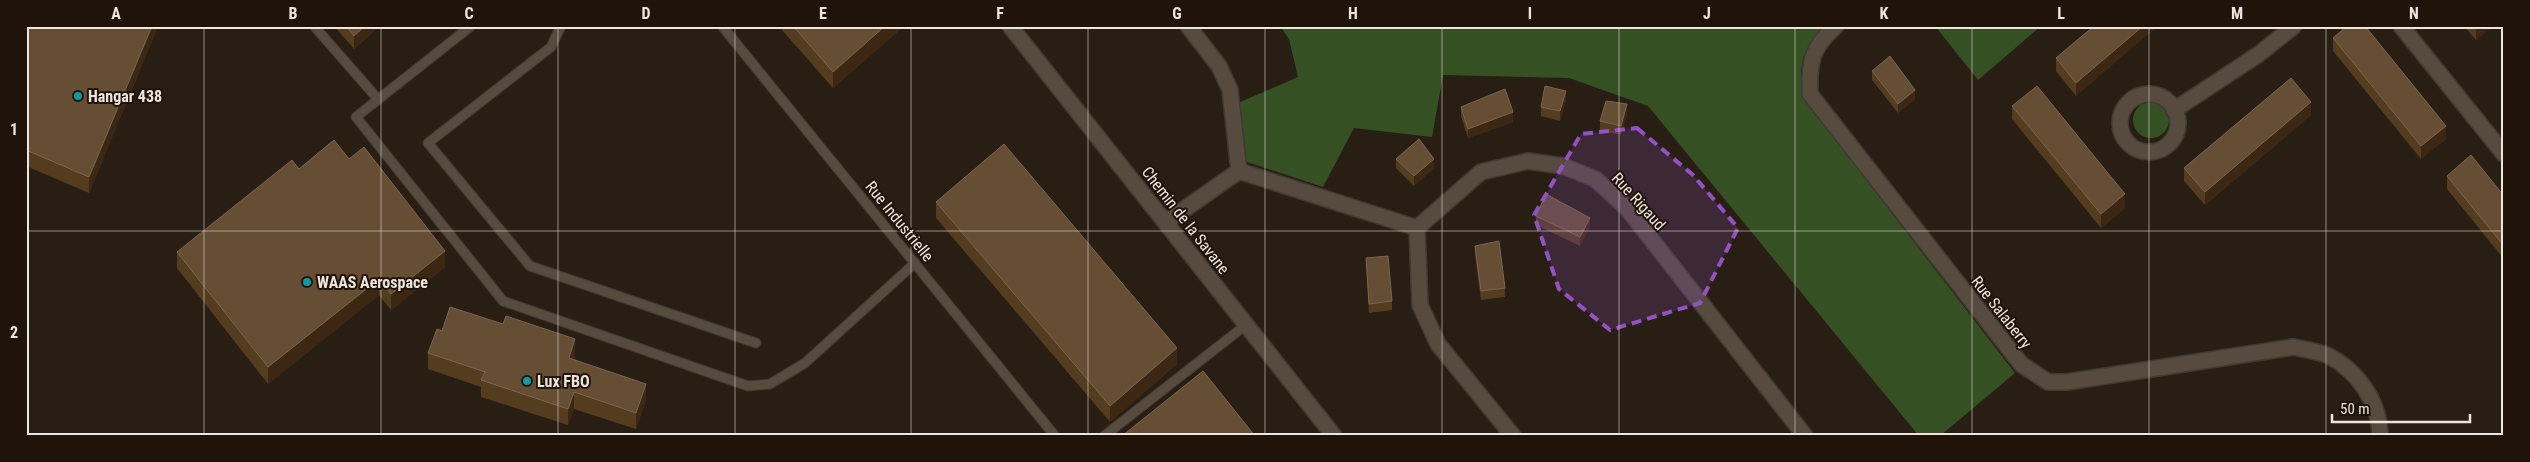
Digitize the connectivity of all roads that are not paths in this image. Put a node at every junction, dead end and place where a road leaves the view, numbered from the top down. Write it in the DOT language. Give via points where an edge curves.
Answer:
graph roads {
  1 [pos="314,26"];
  2 [pos="471,26"];
  3 [pos="561,26"];
  4 [pos="722,26"];
  5 [pos="1010,26"];
  6 [pos="1188,26"];
  7 [pos="1836,26"];
  8 [pos="2294,26"];
  9 [pos="2401,26"];
  10 [pos="377,98"];
  11 [pos="2174,110"];
  12 [pos="2504,154"];
  13 [pos="1239,171"];
  14 [pos="1166,222"];
  15 [pos="1417,228"];
  16 [pos="915,263"];
  17 [pos="1246,324"];
  18 [pos="756,343"];
  19 [pos="2380,430"];
  20 [pos="1055,436"];
  21 [pos="1104,436"];
  22 [pos="1334,436"];
  23 [pos="1513,436"];
  24 [pos="1805,436"];
  1 -- 10 [label="lane"];
  2 -- 10 [label="lane"];
  3 -- 18 [label="lane" via="551,47 428,143 530,266"];
  4 -- 16 [label="lane, Rue Industrielle"];
  5 -- 14 [label="street, Chemin de la Savane"];
  6 -- 13 [label="street" via="1218,66 1230,90"];
  7 -- 19 [label="street, Rue Salaberry" via="1821,39 1809,66 1810,94 2021,364 2048,382 2067,382 2293,347 2326,355 2350,371 2370,394"];
  8 -- 11 [label="street" via="2259,54"];
  9 -- 12 [label="street"];
  10 -- 16 [label="lane" via="356,116 503,301 748,386 770,384 805,363"];
  13 -- 14 [label="street"];
  13 -- 15 [label="street"];
  14 -- 17 [label="street, Chemin de la Savane"];
  15 -- 23 [label="street" via="1420,305 1434,336"];
  15 -- 24 [label="street, Rue Rigaud" via="1481,172 1528,161 1563,166 1596,179 1626,206"];
  16 -- 20 [label="lane, Rue Industrielle"];
  17 -- 21 [label="lane"];
  17 -- 22 [label="street, Chemin de la Savane"];
}
